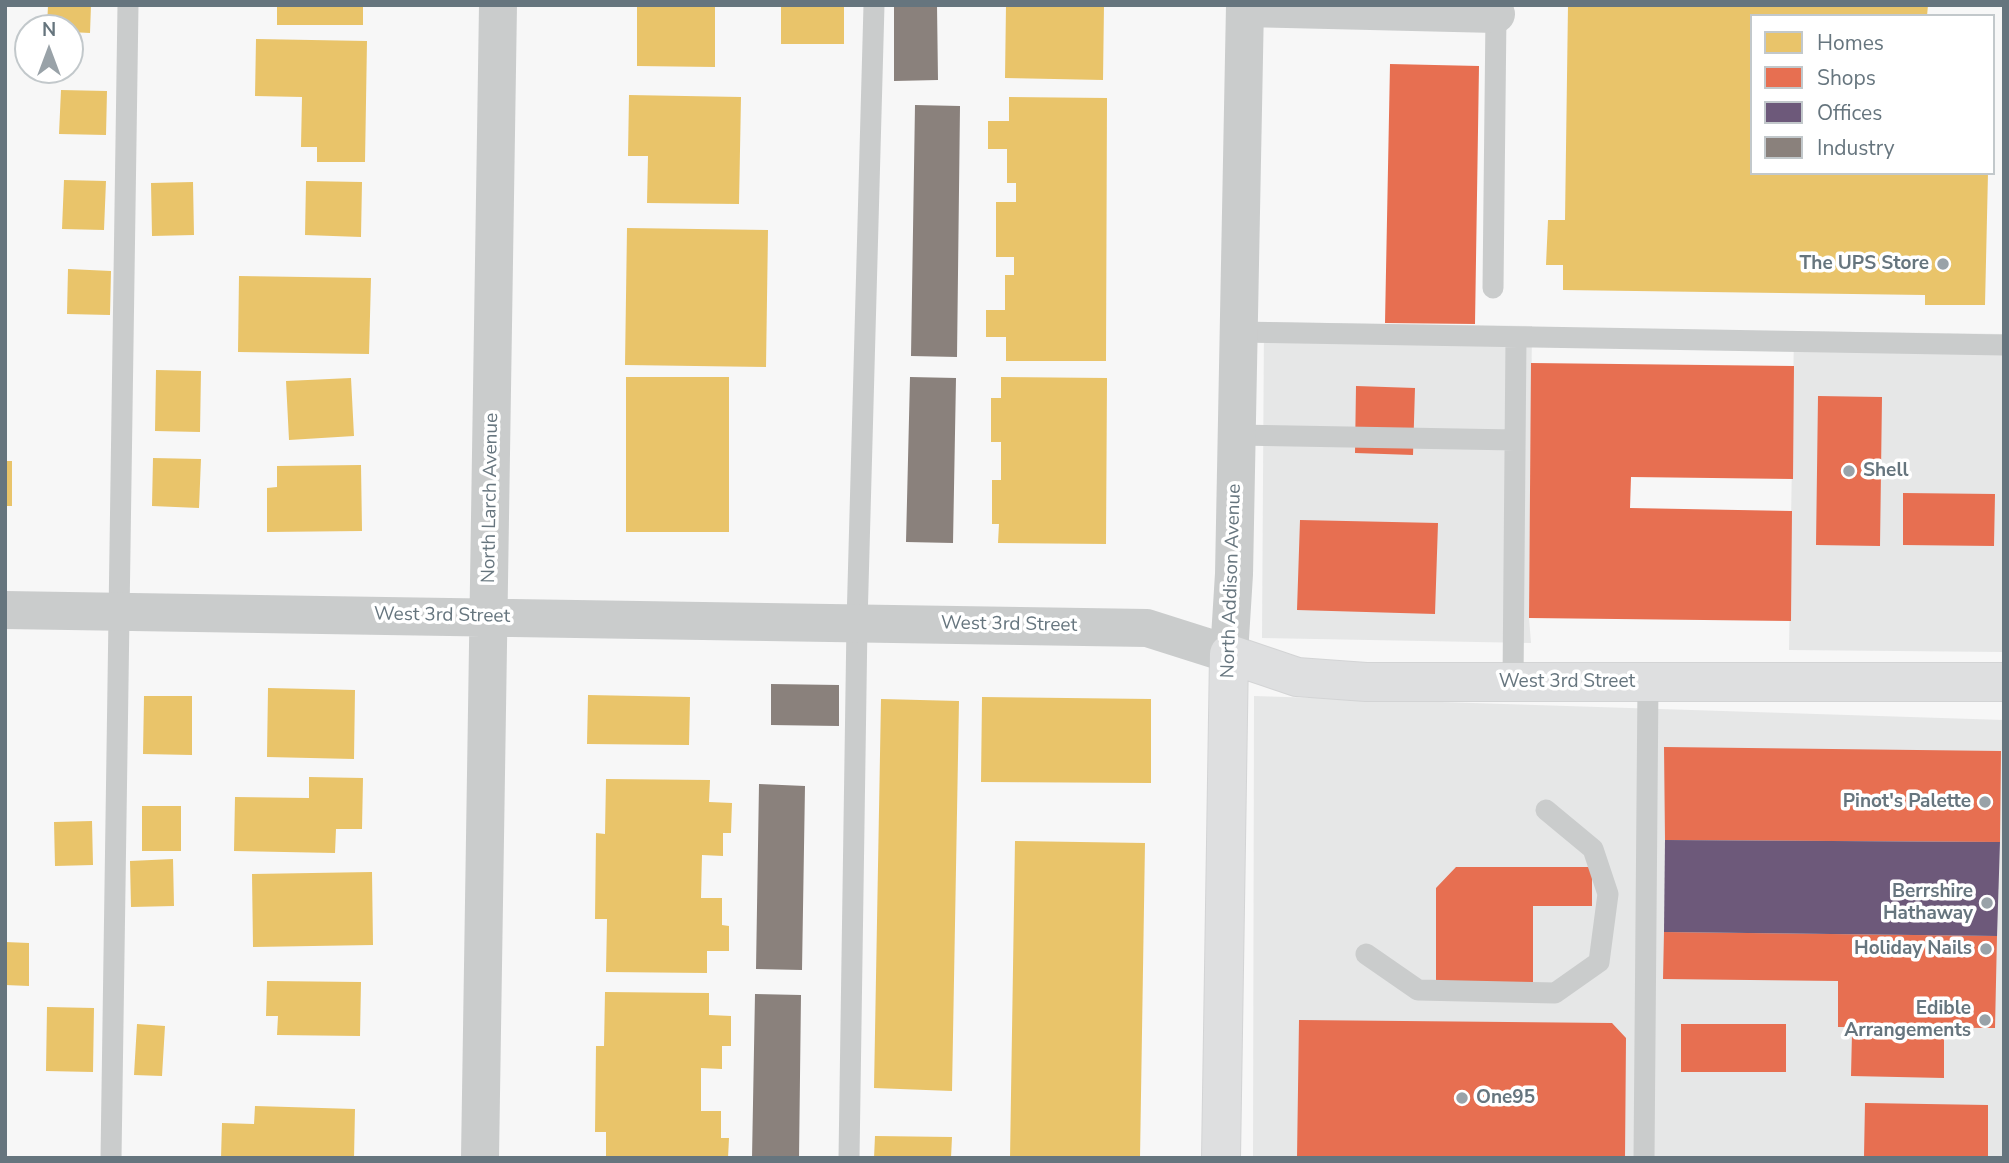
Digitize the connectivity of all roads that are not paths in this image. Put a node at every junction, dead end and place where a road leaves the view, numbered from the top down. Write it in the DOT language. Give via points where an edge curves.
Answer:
graph roads {
  1 [pos="128,5"];
  2 [pos="498,5"];
  3 [pos="873,5"];
  4 [pos="1245,7"];
  5 [pos="1496,14"];
  6 [pos="1493,288"];
  7 [pos="1239,332"];
  8 [pos="1516,337"];
  9 [pos="2004,345"];
  10 [pos="1237,435"];
  11 [pos="1515,440"];
  12 [pos="5,610"];
  13 [pos="120,611"];
  14 [pos="489,616"];
  15 [pos="858,623"];
  16 [pos="1229,654"];
  17 [pos="1513,682"];
  18 [pos="1648,682"];
  19 [pos="2004,682"];
  20 [pos="1546,810"];
  21 [pos="1366,954"];
  22 [pos="111,1158"];
  23 [pos="480,1158"];
  24 [pos="849,1158"];
  25 [pos="1221,1158"];
  26 [pos="1644,1158"];
  1 -- 13 [label="lane"];
  2 -- 14 [label="street, North Larch Avenue"];
  3 -- 15 [label="lane"];
  4 -- 5 [label="street"];
  4 -- 7 [label="street, North Addison Avenue"];
  5 -- 6 [label="lane"];
  7 -- 8 [label="lane"];
  7 -- 10 [label="street, North Addison Avenue"];
  8 -- 9 [label="lane"];
  8 -- 11 [label="lane"];
  10 -- 11 [label="lane"];
  10 -- 16 [label="street, North Addison Avenue"];
  11 -- 17 [label="lane"];
  12 -- 13 [label="street, West 3rd Street"];
  13 -- 14 [label="street, West 3rd Street"];
  13 -- 22 [label="lane"];
  14 -- 15 [label="street, West 3rd Street"];
  14 -- 23 [label="street, North Larch Avenue"];
  15 -- 16 [label="street, West 3rd Street" via="1147,628"];
  15 -- 24 [label="lane"];
  16 -- 17 [label="street, West 3rd Street" via="1297,677"];
  16 -- 25 [label="street, North Addison Avenue"];
  17 -- 18 [label="street, West 3rd Street"];
  18 -- 19 [label="street, West 3rd Street"];
  18 -- 26 [label="lane"];
  20 -- 21 [label="lane" via="1593,849 1608,894 1599,962 1555,993 1418,990"];
}
